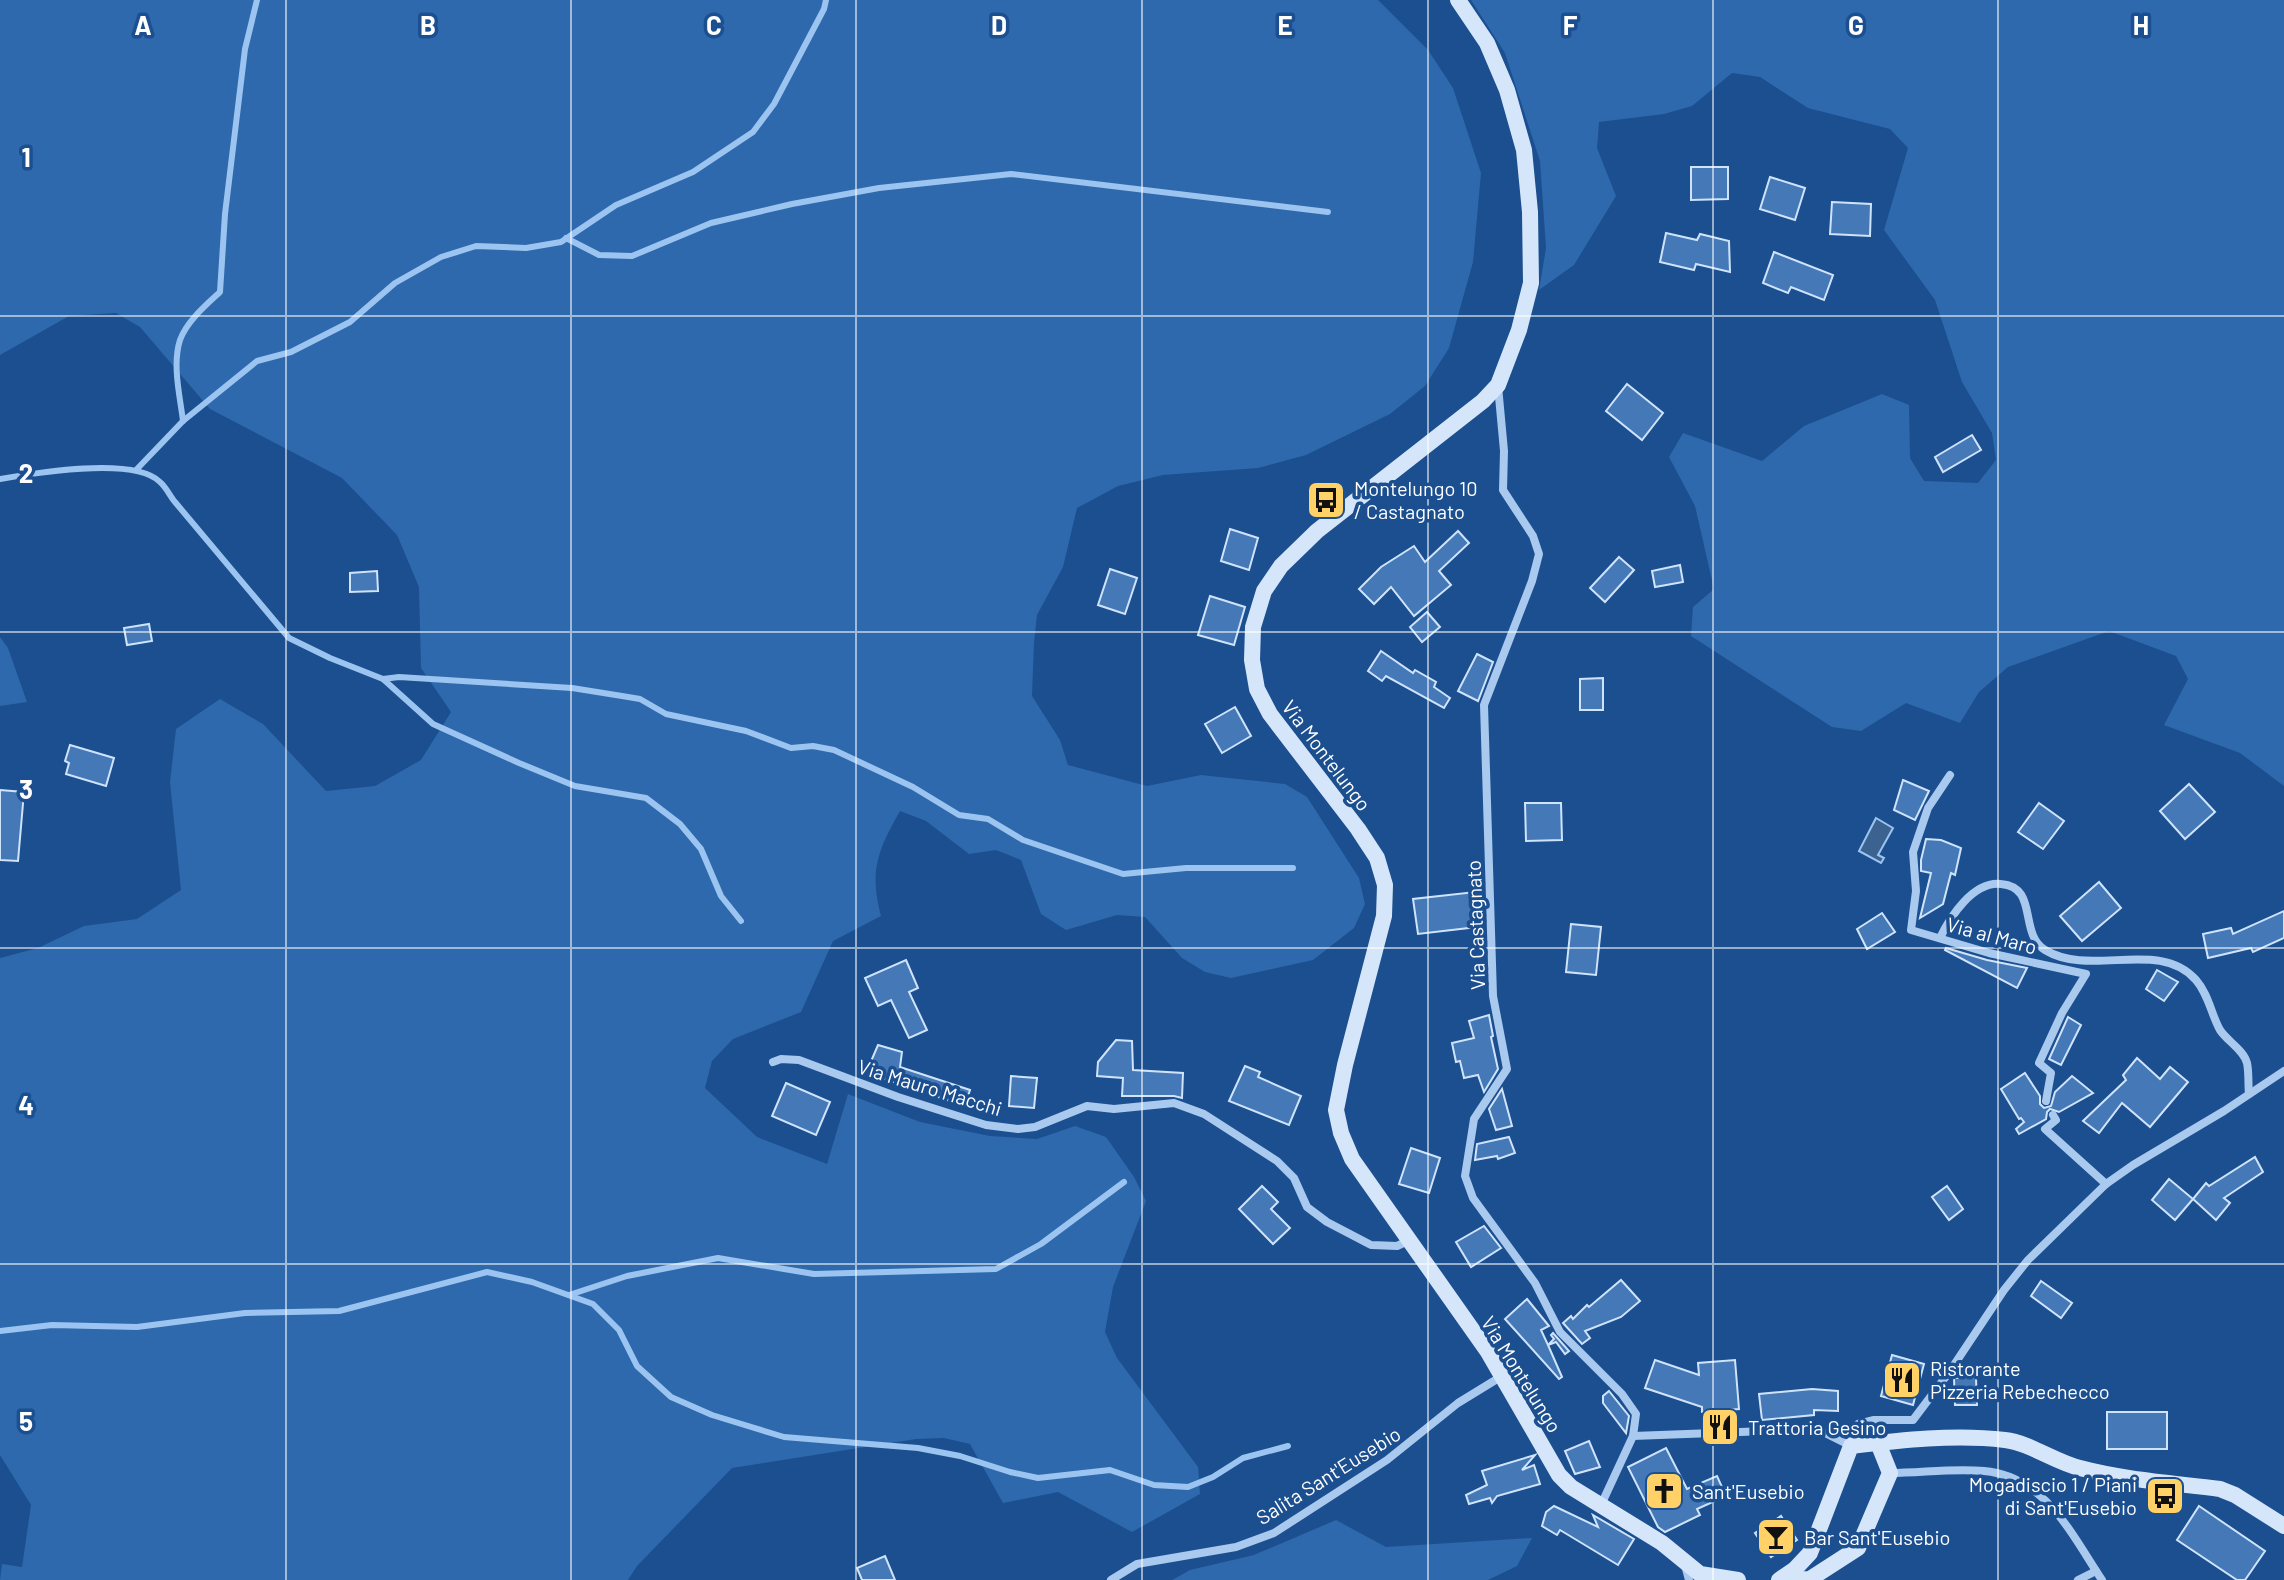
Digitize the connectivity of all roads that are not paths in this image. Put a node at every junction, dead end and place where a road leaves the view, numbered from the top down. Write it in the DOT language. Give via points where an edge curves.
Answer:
graph roads {
  1 [pos="1458,0"];
  2 [pos="1498,385"];
  3 [pos="1950,775"];
  4 [pos="1940,938"];
  5 [pos="773,1062"];
  6 [pos="2284,1071"];
  7 [pos="2249,1094"];
  8 [pos="2046,1101"];
  9 [pos="2053,1115"];
  10 [pos="2106,1184"];
  11 [pos="1408,1241"];
  12 [pos="1502,1376"];
  13 [pos="1633,1436"];
  14 [pos="1883,1443"];
  15 [pos="1851,1446"];
  16 [pos="1890,1473"];
  17 [pos="1601,1505"];
  18 [pos="2284,1526"];
  19 [pos="1820,1532"];
  20 [pos="1684,1560"];
  21 [pos="2096,1571"];
  22 [pos="1824,1576"];
  23 [pos="1111,1580"];
  24 [pos="1689,1580"];
  25 [pos="1738,1580"];
  26 [pos="1780,1580"];
  27 [pos="2078,1580"];
  28 [pos="2102,1580"];
  1 -- 2 [label="street, Via Montelungo" via="1487,43 1524,150 1531,283"];
  2 -- 11 [label="street, Via Montelungo" via="1281,566 1264,591 1253,627 1257,689 1377,858 1385,885 1384,916 1336,1110 1352,1159"];
  2 -- 13 [label="street, Via Castagnato" via="1503,490 1539,554 1484,705 1493,996 1507,1069 1474,1119 1465,1176 1473,1198 1535,1283 1560,1332 1636,1414"];
  3 -- 4 [label="street, Via al Maro" via="1928,808 1913,852 1911,930"];
  4 -- 7 [label="street" via="1970,897 1988,885 2003,884 2026,901 2033,938 2046,951 2095,963 2151,960 2178,965 2197,981 2220,1030 2247,1060"];
  4 -- 8 [label="street, Via al Maro" via="2086,974 2039,1063 2051,1073"];
  5 -- 11 [label="street, Via Mauro Macchi" via="799,1060 971,1120 1018,1129 1087,1106 1174,1103 1204,1114 1277,1161 1294,1178 1307,1207 1327,1222 1371,1245"];
  6 -- 7 [label="street"];
  7 -- 10 [label="street"];
  9 -- 10 [label="street" via="2056,1120 2045,1129"];
  10 -- 15 [label="street" via="2028,1260 1918,1416 1858,1424"];
  11 -- 12 [label="street, Via Montelungo"];
  12 -- 17 [label="street, Via Montelungo" via="1559,1475"];
  12 -- 23 [label="street, Salita Sant'Eusebio" via="1274,1533 1236,1547 1137,1564"];
  13 -- 15 [label="street" via="1817,1429"];
  13 -- 17 [label="street"];
  14 -- 15 [label="street"];
  14 -- 16 [label="street"];
  14 -- 18 [label="street" via="2008,1440 2115,1476 2220,1489"];
  15 -- 19 [label="street"];
  16 -- 21 [label="street" via="1987,1471 2024,1483 2062,1517"];
  16 -- 22 [label="street" via="1858,1548"];
  17 -- 20 [label="street"];
  19 -- 22 [label="street"];
  19 -- 26 [label="street" via="1805,1560"];
  20 -- 24 [label="street"];
  20 -- 25 [label="street" via="1700,1574"];
  21 -- 27 [label="street"];
  21 -- 28 [label="street"];
  22 -- 26 [label="street"];
}
